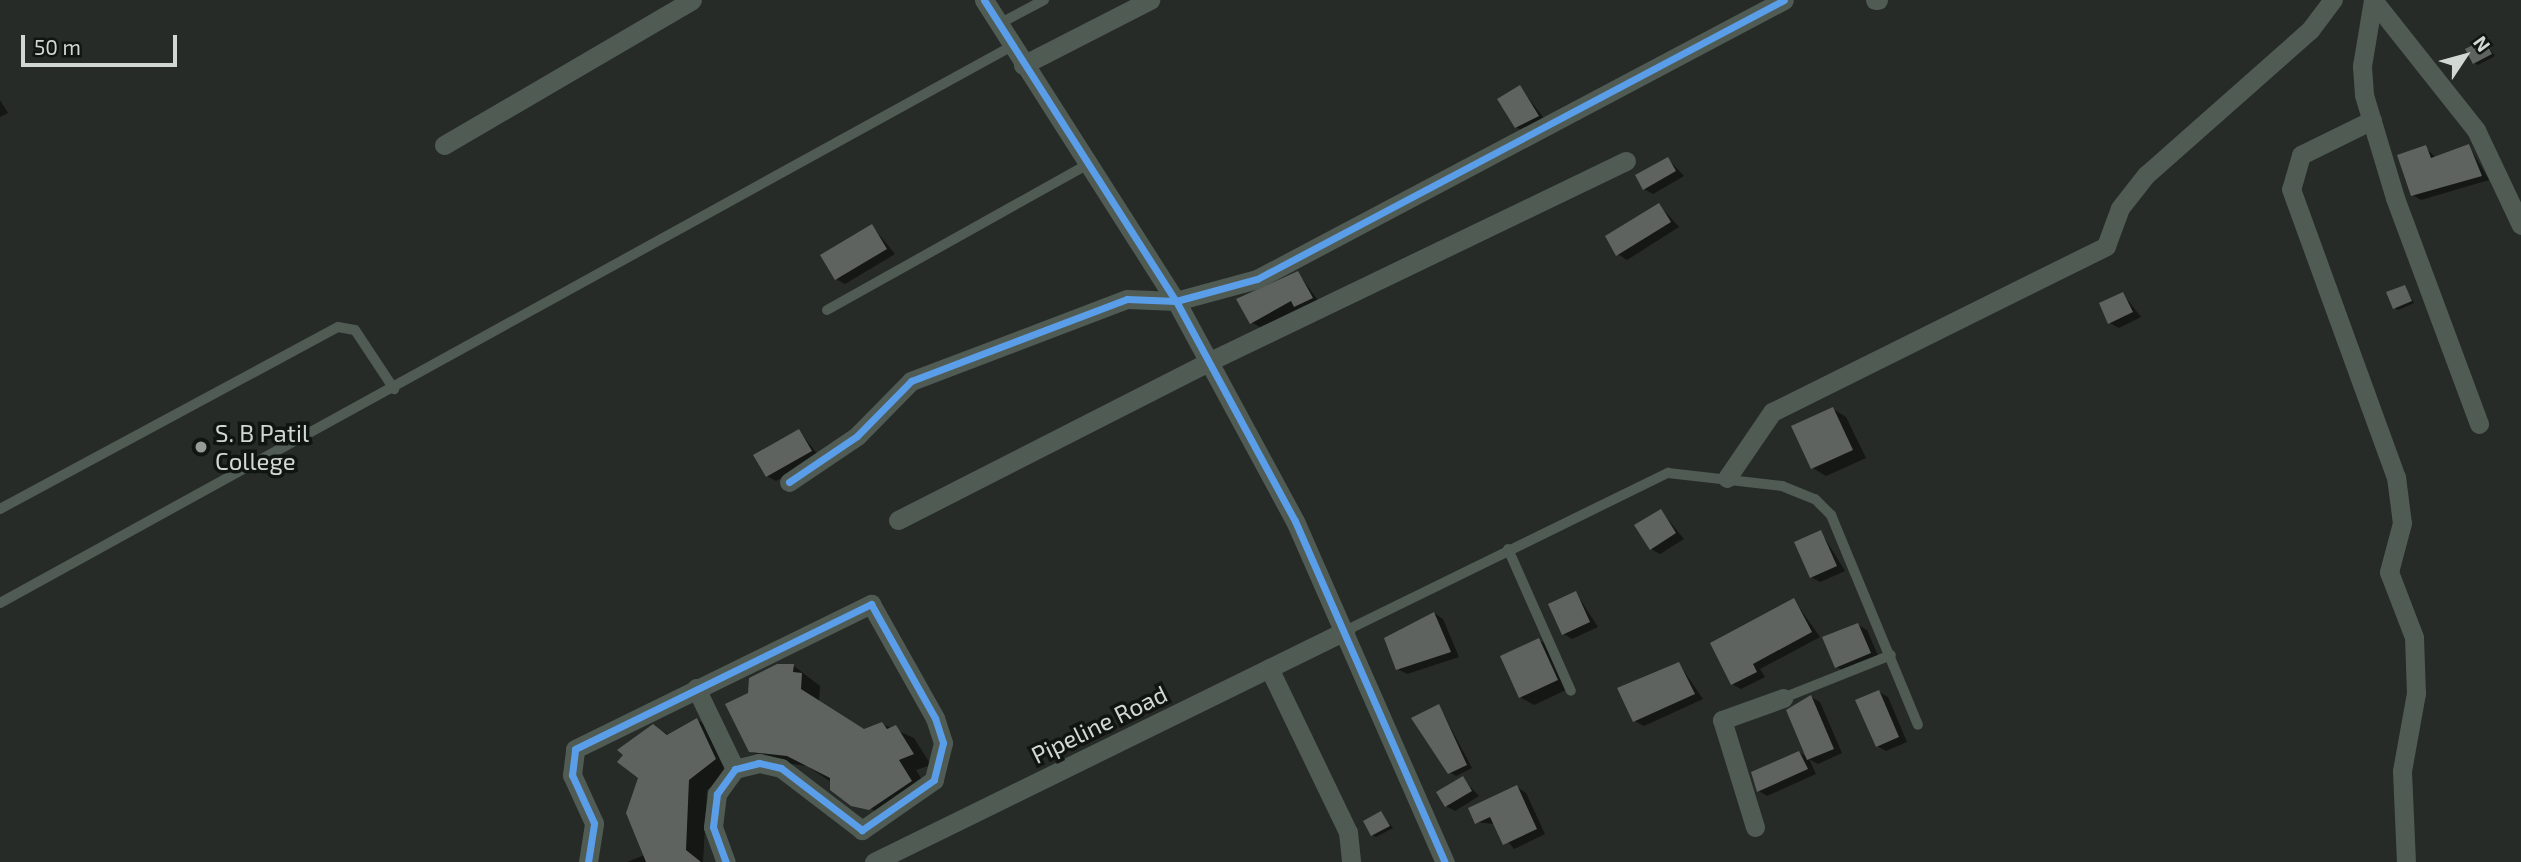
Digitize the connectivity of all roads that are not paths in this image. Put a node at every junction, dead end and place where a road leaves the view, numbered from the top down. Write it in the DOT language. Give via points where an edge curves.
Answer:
graph roads {
  1 [pos="692,0"];
  2 [pos="984,0"];
  3 [pos="1044,0"];
  4 [pos="1150,0"];
  5 [pos="1784,0"];
  6 [pos="2333,0"];
  7 [pos="2373,0"];
  8 [pos="999,24"];
  9 [pos="1012,46"];
  10 [pos="1023,65"];
  11 [pos="2372,120"];
  12 [pos="444,145"];
  13 [pos="1626,161"];
  14 [pos="1085,166"];
  15 [pos="2521,225"];
  16 [pos="1176,301"];
  17 [pos="827,310"];
  18 [pos="1206,363"];
  19 [pos="394,389"];
  20 [pos="2479,424"];
  21 [pos="1727,478"];
  22 [pos="789,482"];
  23 [pos="0,509"];
  24 [pos="898,520"];
  25 [pos="1508,549"];
  26 [pos="0,603"];
  27 [pos="1345,631"];
  28 [pos="1891,655"];
  29 [pos="1269,668"];
  30 [pos="696,688"];
  31 [pos="1571,691"];
  32 [pos="1783,698"];
  33 [pos="1918,725"];
  34 [pos="735,769"];
  35 [pos="1755,827"];
  36 [pos="588,862"];
  37 [pos="726,862"];
  38 [pos="874,862"];
  39 [pos="1351,862"];
  40 [pos="1445,862"];
  41 [pos="2406,862"];
  1 -- 12 [label="street"];
  2 -- 8 [label="street"];
  3 -- 8 [label="lane"];
  4 -- 10 [label="street"];
  5 -- 16 [label="street" via="1256,279"];
  6 -- 21 [label="street" via="2310,30 2146,175 2120,208 2106,246 1772,412"];
  7 -- 11 [label="street" via="2362,66"];
  7 -- 15 [label="street" via="2476,130"];
  8 -- 9 [label="street"];
  9 -- 10 [label="street"];
  9 -- 19 [label="lane"];
  10 -- 14 [label="street"];
  11 -- 20 [label="street"];
  11 -- 41 [label="street" via="2301,155 2291,189 2396,477 2402,523 2389,572 2414,636 2416,693 2402,771"];
  13 -- 18 [label="street"];
  14 -- 16 [label="street"];
  14 -- 17 [label="lane"];
  16 -- 18 [label="street"];
  16 -- 22 [label="street" via="1127,299 911,381 857,436"];
  18 -- 24 [label="street"];
  18 -- 27 [label="street" via="1295,521"];
  19 -- 23 [label="lane" via="355,330 338,327"];
  19 -- 26 [label="lane"];
  21 -- 25 [label="lane" via="1668,473"];
  21 -- 28 [label="lane" via="1783,486 1831,515"];
  25 -- 27 [label="lane"];
  25 -- 31 [label="lane"];
  27 -- 29 [label="street, Pipeline Road"];
  27 -- 40 [label="street"];
  28 -- 32 [label="lane"];
  28 -- 33 [label="lane"];
  29 -- 38 [label="street, Pipeline Road"];
  29 -- 39 [label="street" via="1348,832"];
  30 -- 34 [label="street"];
  30 -- 34 [label="street" via="872,604 943,743 926,791 862,830 781,768 759,763"];
  30 -- 36 [label="street" via="575,749 572,775 594,823"];
  32 -- 35 [label="street" via="1722,720"];
  34 -- 37 [label="street" via="717,794 713,827"];
}
